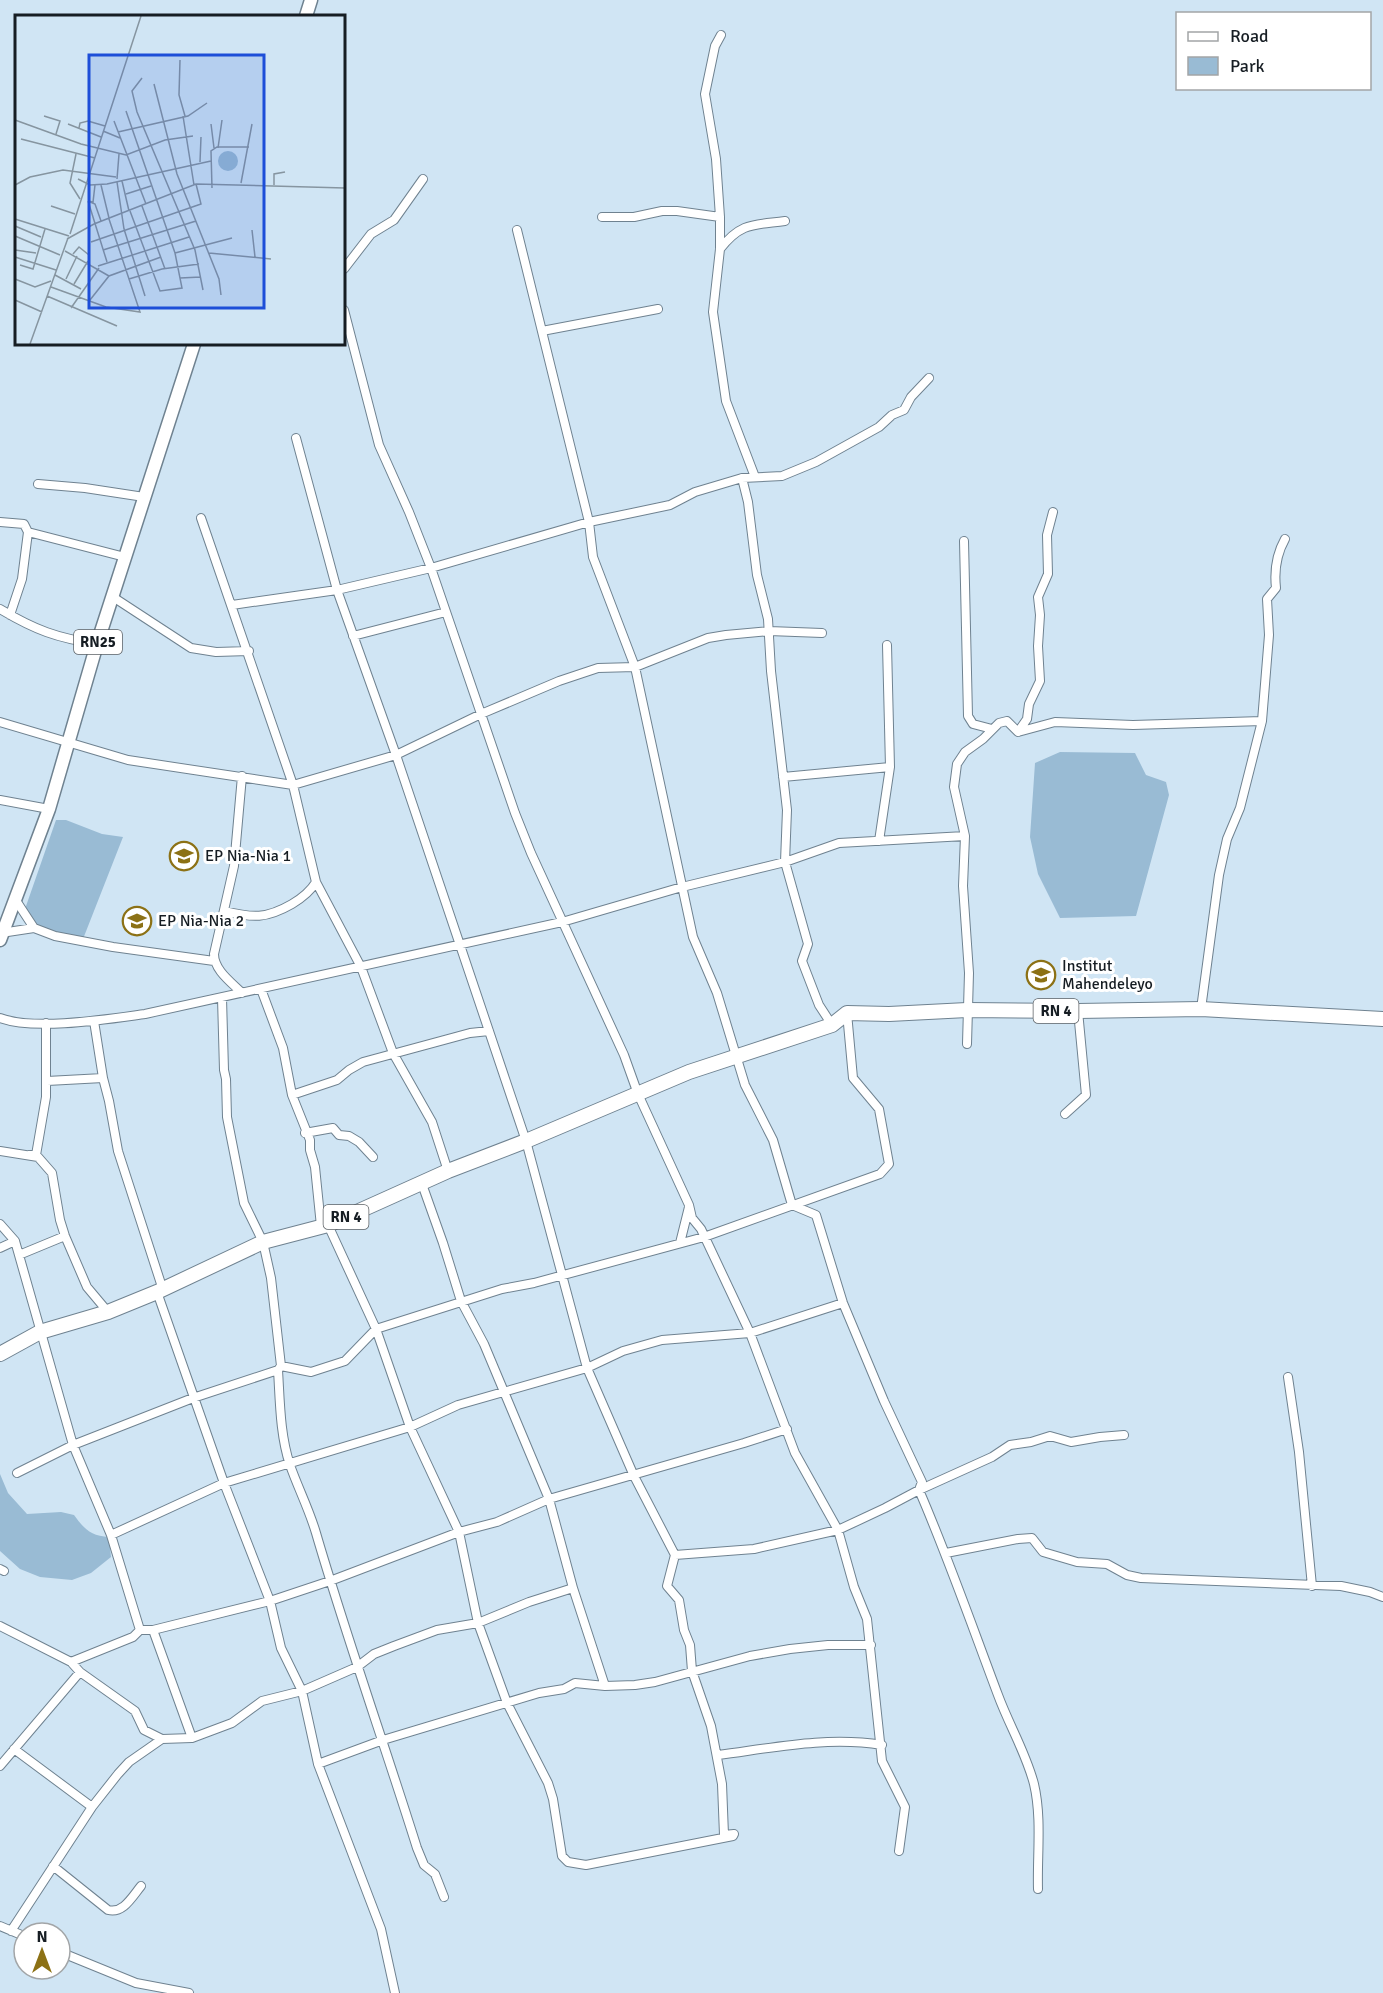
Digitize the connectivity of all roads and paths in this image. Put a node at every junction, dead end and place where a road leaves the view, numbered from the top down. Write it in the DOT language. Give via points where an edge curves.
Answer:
graph roads {
  1 [pos="311,0"];
  2 [pos="306,15"];
  3 [pos="721,35"];
  4 [pos="423,180"];
  5 [pos="603,217"];
  6 [pos="720,217"];
  7 [pos="785,221"];
  8 [pos="517,230"];
  9 [pos="720,249"];
  10 [pos="345,268"];
  11 [pos="658,309"];
  12 [pos="345,314"];
  13 [pos="542,331"];
  14 [pos="194,345"];
  15 [pos="929,378"];
  16 [pos="296,438"];
  17 [pos="755,477"];
  18 [pos="742,478"];
  19 [pos="38,484"];
  20 [pos="144,497"];
  21 [pos="1053,512"];
  22 [pos="201,518"];
  23 [pos="0,522"];
  24 [pos="589,522"];
  25 [pos="28,532"];
  26 [pos="1285,539"];
  27 [pos="964,541"];
  28 [pos="125,557"];
  29 [pos="431,568"];
  30 [pos="337,590"];
  31 [pos="113,597"];
  32 [pos="232,605"];
  33 [pos="0,609"];
  34 [pos="447,612"];
  35 [pos="10,615"];
  36 [pos="769,631"];
  37 [pos="822,633"];
  38 [pos="353,636"];
  39 [pos="98,644"];
  40 [pos="887,645"];
  41 [pos="249,651"];
  42 [pos="635,667"];
  43 [pos="481,714"];
  44 [pos="1262,721"];
  45 [pos="0,722"];
  46 [pos="992,729"];
  47 [pos="1018,732"];
  48 [pos="68,743"];
  49 [pos="396,755"];
  50 [pos="890,767"];
  51 [pos="242,776"];
  52 [pos="783,777"];
  53 [pos="293,785"];
  54 [pos="0,800"];
  55 [pos="49,809"];
  56 [pos="965,836"];
  57 [pos="879,841"];
  58 [pos="785,862"];
  59 [pos="316,882"];
  60 [pos="682,887"];
  61 [pos="15,899"];
  62 [pos="224,911"];
  63 [pos="562,922"];
  64 [pos="34,928"];
  65 [pos="1,936"];
  66 [pos="461,945"];
  67 [pos="214,961"];
  68 [pos="361,967"];
  69 [pos="261,989"];
  70 [pos="242,993"];
  71 [pos="222,998"];
  72 [pos="1201,1009"];
  73 [pos="967,1010"];
  74 [pos="1078,1011"];
  75 [pos="847,1013"];
  76 [pos="0,1018"];
  77 [pos="1383,1019"];
  78 [pos="94,1021"];
  79 [pos="46,1023"];
  80 [pos="832,1025"];
  81 [pos="489,1031"];
  82 [pos="967,1044"];
  83 [pos="393,1053"];
  84 [pos="737,1056"];
  85 [pos="103,1078"];
  86 [pos="47,1081"];
  87 [pos="638,1094"];
  88 [pos="292,1095"];
  89 [pos="1065,1114"];
  90 [pos="306,1133"];
  91 [pos="526,1141"];
  92 [pos="0,1151"];
  93 [pos="373,1157"];
  94 [pos="448,1171"];
  95 [pos="422,1184"];
  96 [pos="689,1205"];
  97 [pos="792,1205"];
  98 [pos="0,1224"];
  99 [pos="324,1225"];
  100 [pos="65,1236"];
  101 [pos="704,1237"];
  102 [pos="15,1241"];
  103 [pos="263,1242"];
  104 [pos="680,1243"];
  105 [pos="0,1248"];
  106 [pos="19,1255"];
  107 [pos="563,1274"];
  108 [pos="160,1291"];
  109 [pos="461,1301"];
  110 [pos="843,1303"];
  111 [pos="108,1312"];
  112 [pos="376,1329"];
  113 [pos="40,1332"];
  114 [pos="750,1333"];
  115 [pos="0,1354"];
  116 [pos="280,1368"];
  117 [pos="587,1368"];
  118 [pos="1288,1377"];
  119 [pos="506,1392"];
  120 [pos="194,1398"];
  121 [pos="410,1427"];
  122 [pos="787,1429"];
  123 [pos="1124,1436"];
  124 [pos="73,1445"];
  125 [pos="289,1463"];
  126 [pos="17,1473"];
  127 [pos="634,1476"];
  128 [pos="224,1483"];
  129 [pos="919,1490"];
  130 [pos="549,1499"];
  131 [pos="838,1530"];
  132 [pos="459,1532"];
  133 [pos="111,1535"];
  134 [pos="946,1553"];
  135 [pos="675,1555"];
  136 [pos="330,1581"];
  137 [pos="1312,1586"];
  138 [pos="573,1588"];
  139 [pos="1383,1598"];
  140 [pos="270,1601"];
  141 [pos="478,1623"];
  142 [pos="0,1626"];
  143 [pos="140,1630"];
  144 [pos="153,1630"];
  145 [pos="872,1645"];
  146 [pos="70,1662"];
  147 [pos="357,1667"];
  148 [pos="692,1671"];
  149 [pos="80,1672"];
  150 [pos="605,1686"];
  151 [pos="302,1691"];
  152 [pos="507,1703"];
  153 [pos="192,1738"];
  154 [pos="162,1739"];
  155 [pos="383,1740"];
  156 [pos="882,1745"];
  157 [pos="14,1749"];
  158 [pos="718,1755"];
  159 [pos="318,1764"];
  160 [pos="0,1766"];
  161 [pos="92,1807"];
  162 [pos="899,1851"];
  163 [pos="53,1866"];
  164 [pos="141,1886"];
  165 [pos="1038,1889"];
  166 [pos="444,1897"];
  167 [pos="0,1926"];
  168 [pos="11,1930"];
  169 [pos="72,1957"];
  170 [pos="189,1993"];
  171 [pos="395,1993"];
  1 -- 2 [label="main road"];
  3 -- 6 [label="street" via="705,94 716,159"];
  4 -- 10 [label="street" via="394,220 371,234"];
  5 -- 6 [label="street" via="677,211"];
  6 -- 9 [label="street"];
  7 -- 9 [label="street" via="744,227"];
  8 -- 13 [label="street"];
  9 -- 17 [label="street" via="713,312 726,401"];
  11 -- 13 [label="street"];
  12 -- 29 [label="street" via="378,445"];
  13 -- 24 [label="street"];
  14 -- 20 [label="main road, RN25"];
  15 -- 17 [label="street" via="904,410 841,449 782,476"];
  16 -- 30 [label="street"];
  17 -- 18 [label="street"];
  18 -- 24 [label="street" via="695,492 670,505"];
  18 -- 36 [label="street"];
  19 -- 20 [label="street"];
  20 -- 28 [label="main road, RN25"];
  21 -- 47 [label="street" via="1047,535 1048,574 1038,597 1040,681 1027,719"];
  22 -- 32 [label="street"];
  23 -- 25 [label="street" via="24,524"];
  24 -- 29 [label="street"];
  24 -- 42 [label="street" via="593,557"];
  25 -- 28 [label="street"];
  25 -- 35 [label="street" via="22,579"];
  26 -- 44 [label="street" via="1278,551 1276,588 1267,599 1269,635"];
  27 -- 46 [label="street" via="968,716 973,724"];
  28 -- 31 [label="main road, RN25"];
  29 -- 30 [label="street"];
  29 -- 34 [label="street"];
  30 -- 32 [label="street"];
  30 -- 38 [label="street"];
  31 -- 39 [label="main road, RN25"];
  31 -- 41 [label="street" via="190,648"];
  32 -- 41 [label="street"];
  33 -- 35 [label="street"];
  34 -- 38 [label="street"];
  34 -- 43 [label="street"];
  35 -- 39 [label="street" via="34,629"];
  36 -- 37 [label="street"];
  36 -- 42 [label="street" via="708,638"];
  36 -- 52 [label="street"];
  38 -- 49 [label="street"];
  39 -- 48 [label="main road, RN25"];
  40 -- 50 [label="street"];
  41 -- 53 [label="street"];
  42 -- 43 [label="street" via="598,668 576,674"];
  42 -- 60 [label="street"];
  43 -- 49 [label="street"];
  43 -- 63 [label="street" via="531,853"];
  44 -- 47 [label="street" via="1133,725 1055,722"];
  44 -- 72 [label="street" via="1240,808 1227,839"];
  45 -- 48 [label="street"];
  46 -- 47 [label="street" via="1007,721"];
  46 -- 56 [label="street" via="957,764 954,787"];
  48 -- 51 [label="street" via="128,760"];
  48 -- 55 [label="main road, RN25"];
  49 -- 53 [label="street"];
  49 -- 66 [label="street"];
  50 -- 52 [label="street"];
  50 -- 57 [label="street"];
  51 -- 53 [label="street"];
  51 -- 62 [label="street" via="234,866"];
  52 -- 58 [label="street" via="787,810"];
  53 -- 59 [label="street"];
  54 -- 55 [label="street"];
  55 -- 61 [label="main road, RN25"];
  56 -- 57 [label="street"];
  56 -- 73 [label="street"];
  57 -- 58 [label="street" via="839,843"];
  58 -- 60 [label="street"];
  58 -- 80 [label="street" via="808,944 802,962 819,1005"];
  59 -- 62 [label="street" via="310,892 271,914 247,916"];
  59 -- 68 [label="street"];
  60 -- 63 [label="street"];
  60 -- 84 [label="street" via="693,937 717,993"];
  61 -- 64 [label="street"];
  61 -- 65 [label="main road, RN25"];
  62 -- 67 [label="street"];
  63 -- 66 [label="street"];
  63 -- 87 [label="street"];
  64 -- 65 [label="street"];
  64 -- 67 [label="street" via="78,941"];
  66 -- 68 [label="street"];
  66 -- 81 [label="street"];
  67 -- 70 [label="street"];
  68 -- 69 [label="street"];
  68 -- 83 [label="street"];
  69 -- 70 [label="street"];
  69 -- 88 [label="street" via="282,1048"];
  70 -- 71 [label="street"];
  71 -- 78 [label="street"];
  71 -- 103 [label="street" via="227,1117 244,1203"];
  72 -- 74 [label="highway, RN 4"];
  72 -- 77 [label="highway, RN 4"];
  73 -- 74 [label="highway, RN 4"];
  73 -- 75 [label="highway, RN 4"];
  73 -- 82 [label="street"];
  74 -- 89 [label="street" via="1086,1095"];
  75 -- 80 [label="highway, RN 4"];
  75 -- 97 [label="street" via="853,1078 879,1109 889,1164 880,1174"];
  76 -- 79 [label="street"];
  78 -- 79 [label="street"];
  78 -- 85 [label="street"];
  79 -- 86 [label="street"];
  80 -- 84 [label="highway, RN 4"];
  81 -- 83 [label="street"];
  81 -- 91 [label="street"];
  83 -- 88 [label="street" via="354,1066 337,1080"];
  83 -- 94 [label="street" via="432,1122"];
  84 -- 87 [label="highway, RN 4"];
  84 -- 97 [label="street" via="745,1085 773,1140"];
  85 -- 86 [label="street"];
  85 -- 108 [label="street" via="118,1151"];
  86 -- 92 [label="street" via="36,1155"];
  87 -- 91 [label="highway, RN 4"];
  87 -- 96 [label="street"];
  88 -- 90 [label="street"];
  90 -- 93 [label="street" via="333,1128 339,1135 359,1142"];
  90 -- 99 [label="street"];
  91 -- 94 [label="highway, RN 4"];
  91 -- 107 [label="street"];
  92 -- 100 [label="street" via="38,1157 52,1173"];
  94 -- 95 [label="highway, RN 4"];
  95 -- 99 [label="highway, RN 4"];
  95 -- 109 [label="street"];
  96 -- 101 [label="street"];
  96 -- 104 [label="street"];
  97 -- 101 [label="street"];
  97 -- 110 [label="street" via="816,1215"];
  98 -- 102 [label="street"];
  99 -- 103 [label="highway, RN 4"];
  99 -- 112 [label="street"];
  100 -- 106 [label="street"];
  100 -- 111 [label="street" via="87,1287"];
  101 -- 104 [label="street"];
  101 -- 114 [label="street"];
  102 -- 105 [label="street"];
  102 -- 106 [label="street"];
  103 -- 108 [label="highway, RN 4"];
  103 -- 116 [label="street"];
  104 -- 107 [label="street"];
  106 -- 113 [label="street"];
  107 -- 109 [label="street"];
  107 -- 117 [label="street"];
  108 -- 111 [label="highway, RN 4"];
  108 -- 120 [label="street"];
  109 -- 112 [label="street"];
  109 -- 119 [label="street"];
  110 -- 114 [label="street"];
  110 -- 129 [label="street" via="922,1482"];
  111 -- 113 [label="highway, RN 4"];
  112 -- 116 [label="street" via="345,1361 311,1372"];
  112 -- 121 [label="street"];
  113 -- 115 [label="highway, RN 4"];
  113 -- 124 [label="street"];
  114 -- 117 [label="street" via="662,1340 623,1351"];
  114 -- 122 [label="street"];
  116 -- 120 [label="street"];
  116 -- 125 [label="street" via="281,1420"];
  117 -- 119 [label="street"];
  117 -- 127 [label="street"];
  118 -- 137 [label="street"];
  119 -- 121 [label="street" via="459,1405"];
  119 -- 130 [label="street"];
  120 -- 124 [label="street"];
  120 -- 128 [label="street"];
  121 -- 125 [label="street"];
  121 -- 132 [label="street"];
  122 -- 127 [label="street"];
  122 -- 131 [label="street" via="795,1453"];
  123 -- 129 [label="street" via="1071,1442 1050,1436 1010,1445"];
  124 -- 126 [label="street"];
  124 -- 133 [label="street"];
  125 -- 128 [label="street"];
  125 -- 136 [label="street" via="311,1517"];
  127 -- 130 [label="street"];
  127 -- 135 [label="street"];
  128 -- 133 [label="street"];
  128 -- 140 [label="street"];
  129 -- 131 [label="street"];
  129 -- 134 [label="street"];
  130 -- 132 [label="street" via="497,1522"];
  130 -- 138 [label="street"];
  131 -- 135 [label="street" via="754,1549"];
  131 -- 145 [label="street"];
  132 -- 136 [label="street"];
  132 -- 141 [label="street"];
  133 -- 143 [label="street"];
  134 -- 137 [label="street" via="1032,1538 1043,1552 1077,1562 1107,1564 1141,1578"];
  134 -- 165 [label="street" via="1034,1785 1038,1808"];
  135 -- 148 [label="street" via="667,1586 679,1600"];
  136 -- 140 [label="street"];
  136 -- 147 [label="street"];
  137 -- 139 [label="street" via="1354,1587"];
  138 -- 141 [label="street"];
  138 -- 150 [label="street"];
  140 -- 144 [label="street"];
  140 -- 151 [label="street" via="281,1648"];
  141 -- 147 [label="street" via="437,1630 374,1654"];
  141 -- 152 [label="street"];
  142 -- 146 [label="street"];
  143 -- 144 [label="street"];
  143 -- 146 [label="street" via="133,1637"];
  144 -- 153 [label="street"];
  145 -- 148 [label="street" via="790,1649"];
  145 -- 156 [label="street"];
  146 -- 149 [label="street"];
  147 -- 151 [label="street"];
  147 -- 155 [label="street"];
  148 -- 150 [label="street" via="655,1682"];
  148 -- 158 [label="street"];
  149 -- 154 [label="street" via="125,1702 135,1711 144,1730"];
  149 -- 157 [label="street"];
  150 -- 152 [label="street" via="575,1683"];
  151 -- 153 [label="street" via="262,1701 232,1723"];
  151 -- 159 [label="street"];
  152 -- 155 [label="street"];
  152 -- 158 [label="street" via="548,1783 562,1856 568,1862 586,1865 733,1836 724,1835"];
  153 -- 154 [label="street"];
  154 -- 161 [label="street" via="129,1762"];
  155 -- 159 [label="street"];
  155 -- 166 [label="street" via="417,1848 424,1865 435,1874"];
  156 -- 158 [label="street" via="831,1742"];
  156 -- 162 [label="street" via="885,1770 905,1807"];
  157 -- 160 [label="street"];
  157 -- 161 [label="street"];
  159 -- 171 [label="street" via="381,1929"];
  161 -- 163 [label="street"];
  163 -- 164 [label="street" via="112,1912 120,1910"];
  163 -- 168 [label="street"];
  167 -- 168 [label="street"];
  169 -- 170 [label="street" via="136,1983"];
}
